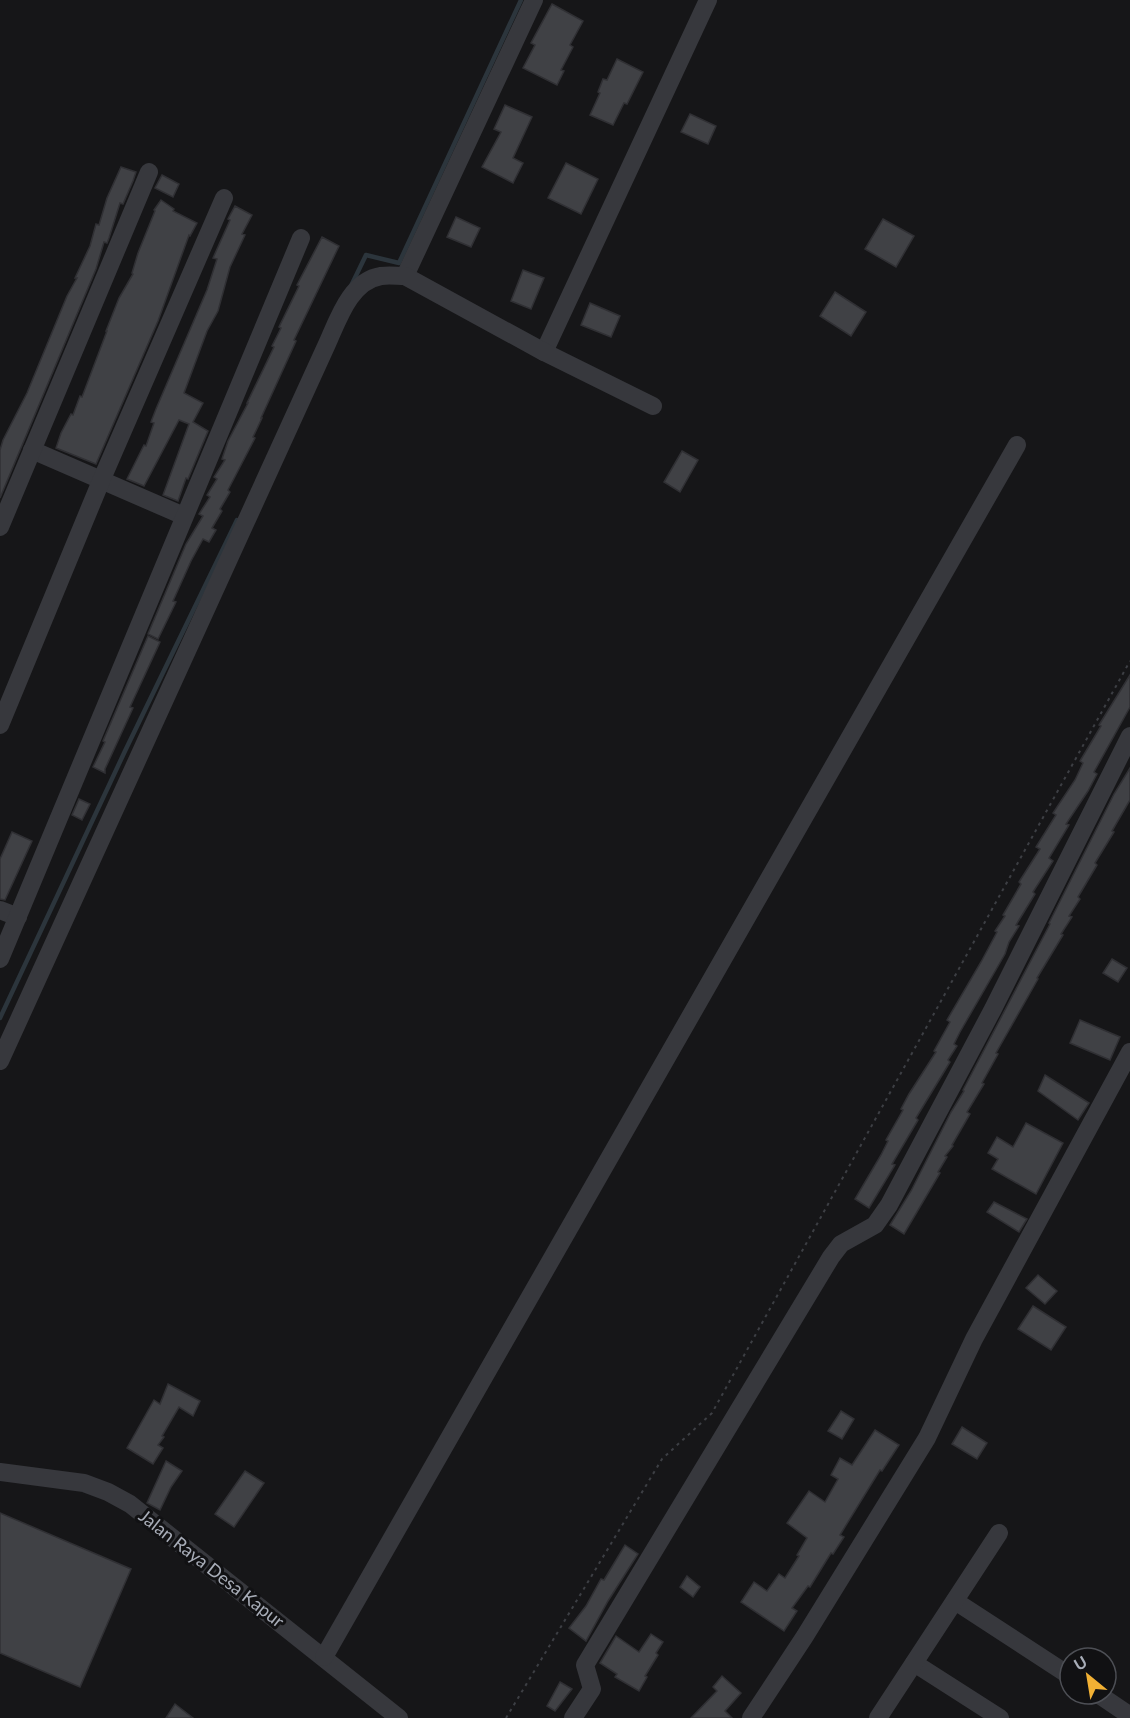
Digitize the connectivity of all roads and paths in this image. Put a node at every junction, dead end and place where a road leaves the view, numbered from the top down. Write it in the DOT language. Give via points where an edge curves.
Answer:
graph roads {
  1 [pos="534,0"];
  2 [pos="708,0"];
  3 [pos="149,172"];
  4 [pos="224,198"];
  5 [pos="301,238"];
  6 [pos="405,276"];
  7 [pos="544,352"];
  8 [pos="653,406"];
  9 [pos="1017,445"];
  10 [pos="32,450"];
  11 [pos="101,481"];
  12 [pos="184,516"];
  13 [pos="0,527"];
  14 [pos="1130,661"];
  15 [pos="0,725"];
  16 [pos="1130,736"];
  17 [pos="0,910"];
  18 [pos="18,917"];
  19 [pos="0,959"];
  20 [pos="1130,1052"];
  21 [pos="0,1061"];
  22 [pos="0,1472"];
  23 [pos="999,1533"];
  24 [pos="955,1601"];
  25 [pos="324,1657"];
  26 [pos="914,1663"];
  27 [pos="1058,1668"];
  28 [pos="1116,1706"];
  29 [pos="1126,1713"];
  30 [pos="399,1718"];
  31 [pos="506,1718"];
  32 [pos="573,1718"];
  33 [pos="751,1718"];
  34 [pos="878,1718"];
  35 [pos="1000,1718"];
  1 -- 6 [label="street"];
  2 -- 7 [label="street"];
  3 -- 10 [label="street"];
  4 -- 11 [label="street"];
  5 -- 12 [label="street"];
  6 -- 7 [label="street"];
  6 -- 21 [label="street" via="369,280 348,300"];
  7 -- 8 [label="street"];
  9 -- 25 [label="street"];
  10 -- 11 [label="street"];
  10 -- 13 [label="street"];
  11 -- 12 [label="street"];
  11 -- 15 [label="street"];
  12 -- 18 [label="street"];
  14 -- 31 [label="path" via="712,1413 662,1459"];
  16 -- 32 [label="street" via="993,1010 889,1205 875,1225 842,1244 831,1257 585,1665 592,1689"];
  17 -- 18 [label="street"];
  18 -- 19 [label="street"];
  20 -- 33 [label="street" via="974,1339 927,1438"];
  22 -- 25 [label="street, Jalan Raya Desa Kapur" via="84,1483 130,1504"];
  23 -- 24 [label="street"];
  24 -- 26 [label="street"];
  24 -- 27 [label="street"];
  25 -- 30 [label="street, Jalan Raya Desa Kapur"];
  26 -- 34 [label="street"];
  26 -- 35 [label="street"];
  28 -- 29 [label="street"];
}
